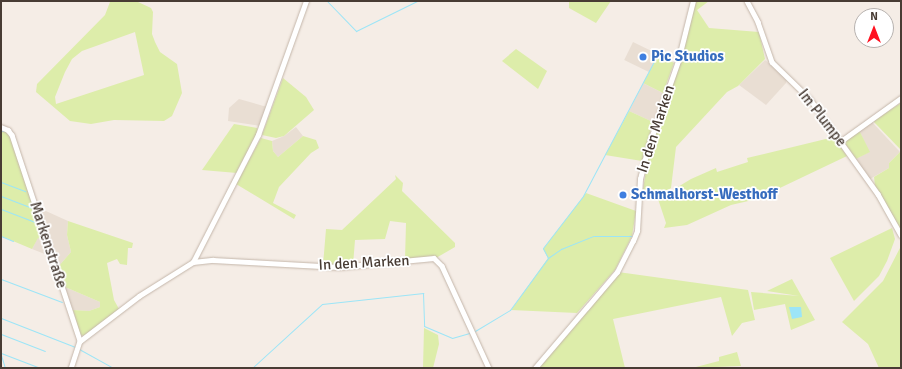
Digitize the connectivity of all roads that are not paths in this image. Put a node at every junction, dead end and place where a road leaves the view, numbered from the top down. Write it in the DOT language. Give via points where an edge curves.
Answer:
graph roads {
  1 [pos="306,1"];
  2 [pos="694,1"];
  3 [pos="747,1"];
  4 [pos="901,98"];
  5 [pos="1,127"];
  6 [pos="840,141"];
  7 [pos="901,235"];
  8 [pos="193,262"];
  9 [pos="80,341"];
  10 [pos="71,368"];
  11 [pos="490,368"];
  12 [pos="535,368"];
  1 -- 8 [label="street" via="258,135"];
  2 -- 12 [label="street, In den Marken" via="678,60 647,150 640,179 637,230 633,241 617,272"];
  3 -- 6 [label="street, Im Plumpe" via="758,22 772,62 810,98"];
  4 -- 6 [label="street"];
  5 -- 9 [label="street, Markenstraße" via="12,135"];
  6 -- 7 [label="street, Im Plumpe" via="878,194"];
  8 -- 9 [label="street, In den Marken" via="139,296"];
  8 -- 11 [label="street, In den Marken" via="213,260 339,267 437,259"];
  9 -- 10 [label="street"];
}
